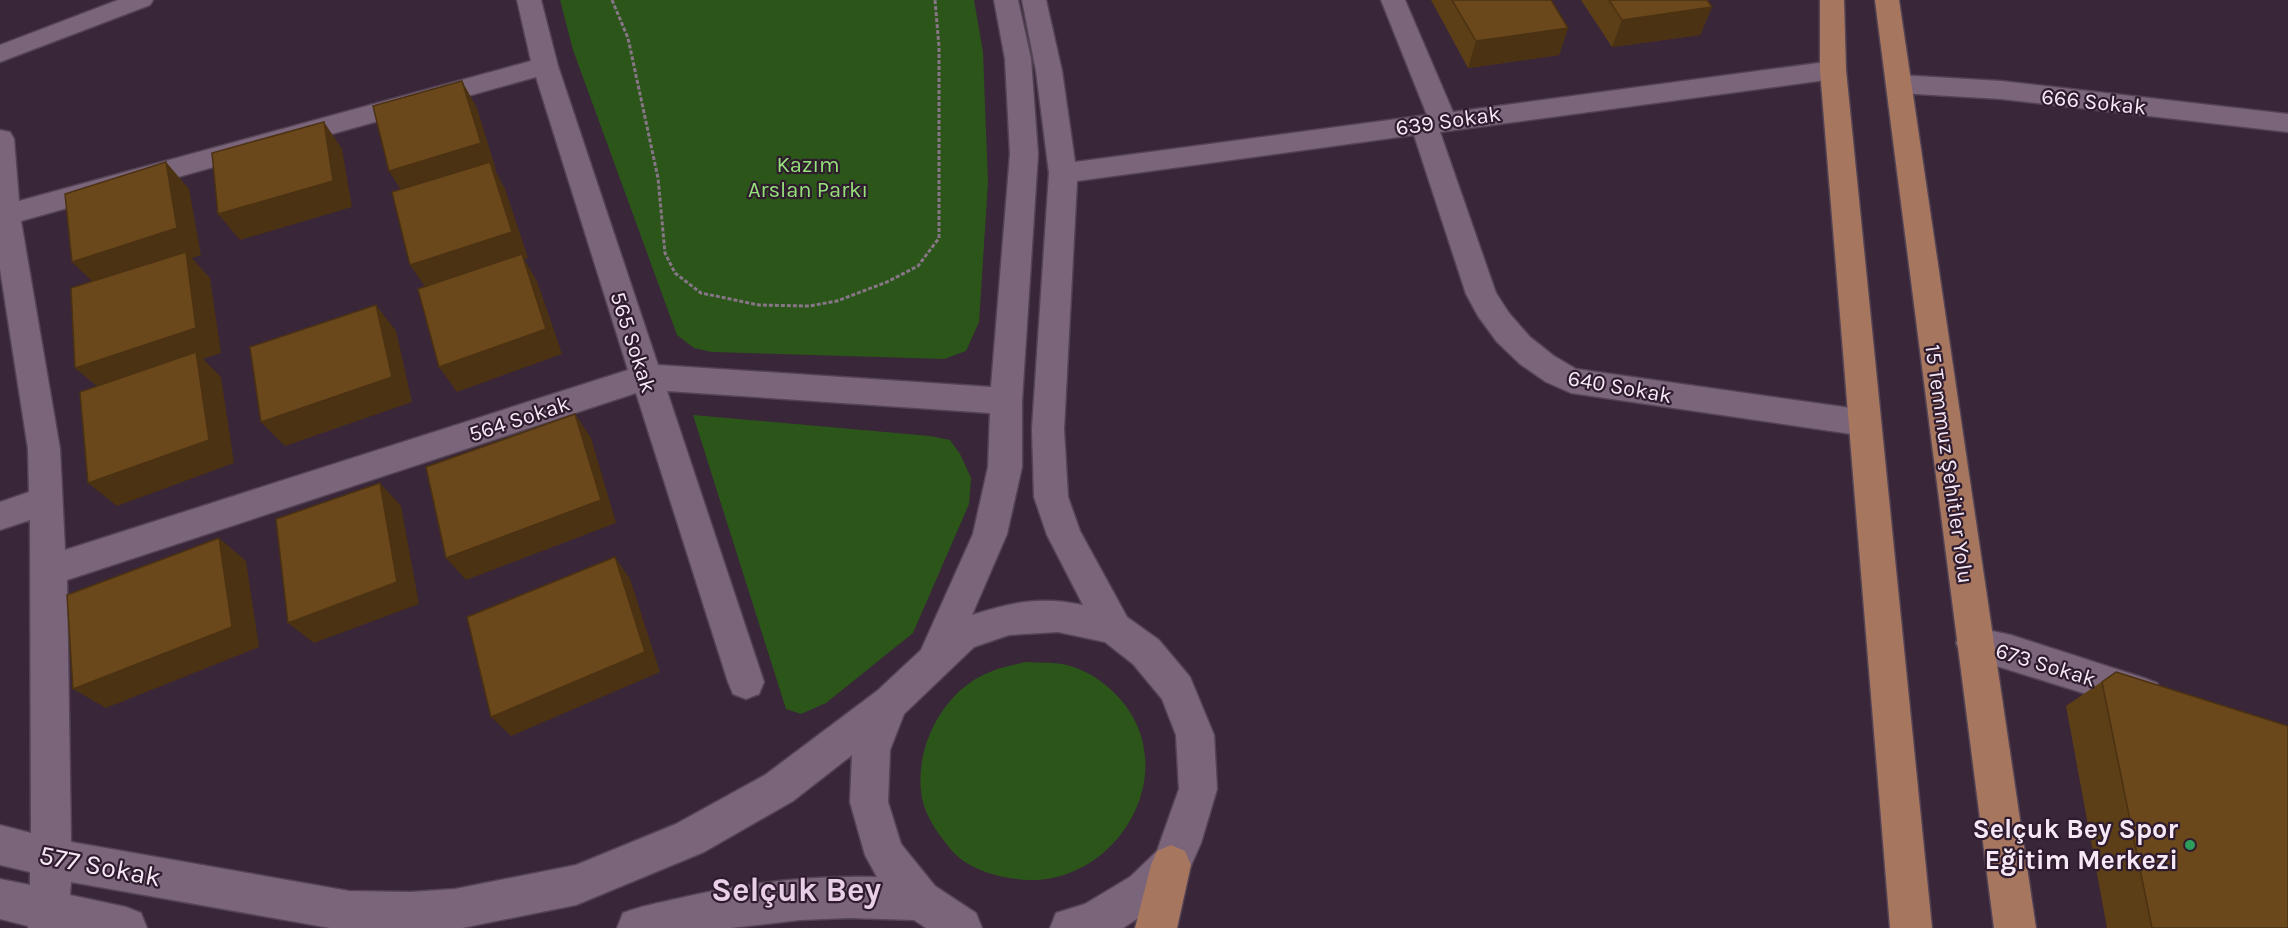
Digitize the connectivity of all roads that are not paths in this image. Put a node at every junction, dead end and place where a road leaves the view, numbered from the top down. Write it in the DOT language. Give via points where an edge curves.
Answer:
graph roads {
  1 [pos="141,0"];
  2 [pos="529,0"];
  3 [pos="1006,0"];
  4 [pos="1034,0"];
  5 [pos="1393,0"];
  6 [pos="1832,0"];
  7 [pos="1887,0"];
  8 [pos="0,54"];
  9 [pos="544,66"];
  10 [pos="1833,70"];
  11 [pos="1899,84"];
  12 [pos="1433,122"];
  13 [pos="2288,123"];
  14 [pos="0,140"];
  15 [pos="1063,173"];
  16 [pos="6,215"];
  17 [pos="645,377"];
  18 [pos="1006,401"];
  19 [pos="1865,423"];
  20 [pos="46,500"];
  21 [pos="0,516"];
  22 [pos="49,571"];
  23 [pos="1114,628"];
  24 [pos="1974,643"];
  25 [pos="933,662"];
  26 [pos="746,682"];
  27 [pos="890,704"];
  28 [pos="2177,706"];
  29 [pos="0,845"];
  30 [pos="51,858"];
  31 [pos="1170,866"];
  32 [pos="0,899"];
  33 [pos="921,900"];
  34 [pos="49,919"];
  35 [pos="126,928"];
  36 [pos="638,928"];
  37 [pos="961,928"];
  38 [pos="1071,928"];
  39 [pos="1156,928"];
  40 [pos="1911,928"];
  41 [pos="2015,928"];
  1 -- 8 [label="street"];
  2 -- 9 [label="street, 565 Sokak"];
  3 -- 18 [label="street" via="1018,59 1024,154"];
  4 -- 15 [label="street" via="1049,70"];
  5 -- 12 [label="street, 640 Sokak"];
  6 -- 10 [label="main road"];
  7 -- 11 [label="main road, 15 Temmuz Şehitler Yolu"];
  9 -- 16 [label="street"];
  9 -- 17 [label="street, 565 Sokak"];
  10 -- 12 [label="street, 639 Sokak"];
  10 -- 19 [label="main road"];
  11 -- 13 [label="street, 666 Sokak" via="2001,90"];
  11 -- 24 [label="main road, 15 Temmuz Şehitler Yolu"];
  12 -- 15 [label="street, 639 Sokak"];
  12 -- 19 [label="street, 640 Sokak" via="1481,294 1510,337 1548,370 1571,381"];
  14 -- 16 [label="street"];
  15 -- 23 [label="street" via="1048,429 1051,496 1064,535"];
  16 -- 20 [label="street" via="44,449"];
  17 -- 18 [label="street, 564 Sokak"];
  17 -- 22 [label="street, 564 Sokak"];
  17 -- 26 [label="street, 565 Sokak"];
  18 -- 25 [label="street" via="1005,467 990,534"];
  19 -- 40 [label="main road"];
  20 -- 21 [label="street"];
  20 -- 22 [label="street"];
  22 -- 30 [label="street"];
  23 -- 25 [label="street, 577 Sokak" via="1058,616 1009,619 962,635"];
  23 -- 31 [label="street" via="1146,652 1177,689 1196,735 1198,789"];
  24 -- 28 [label="street, 673 Sokak"];
  24 -- 41 [label="main road, 15 Temmuz Şehitler Yolu"];
  25 -- 27 [label="street, 577 Sokak"];
  27 -- 30 [label="street, 577 Sokak" via="779,789 690,838 576,885 455,909 349,911"];
  27 -- 33 [label="street" via="872,750 869,802 885,855"];
  29 -- 30 [label="street, 577 Sokak"];
  30 -- 34 [label="street"];
  31 -- 38 [label="street" via="1144,891 1101,918"];
  31 -- 39 [label="main road"];
  32 -- 34 [label="street"];
  33 -- 36 [label="street" via="886,897 781,901"];
  33 -- 37 [label="street"];
  34 -- 35 [label="street"];
}
